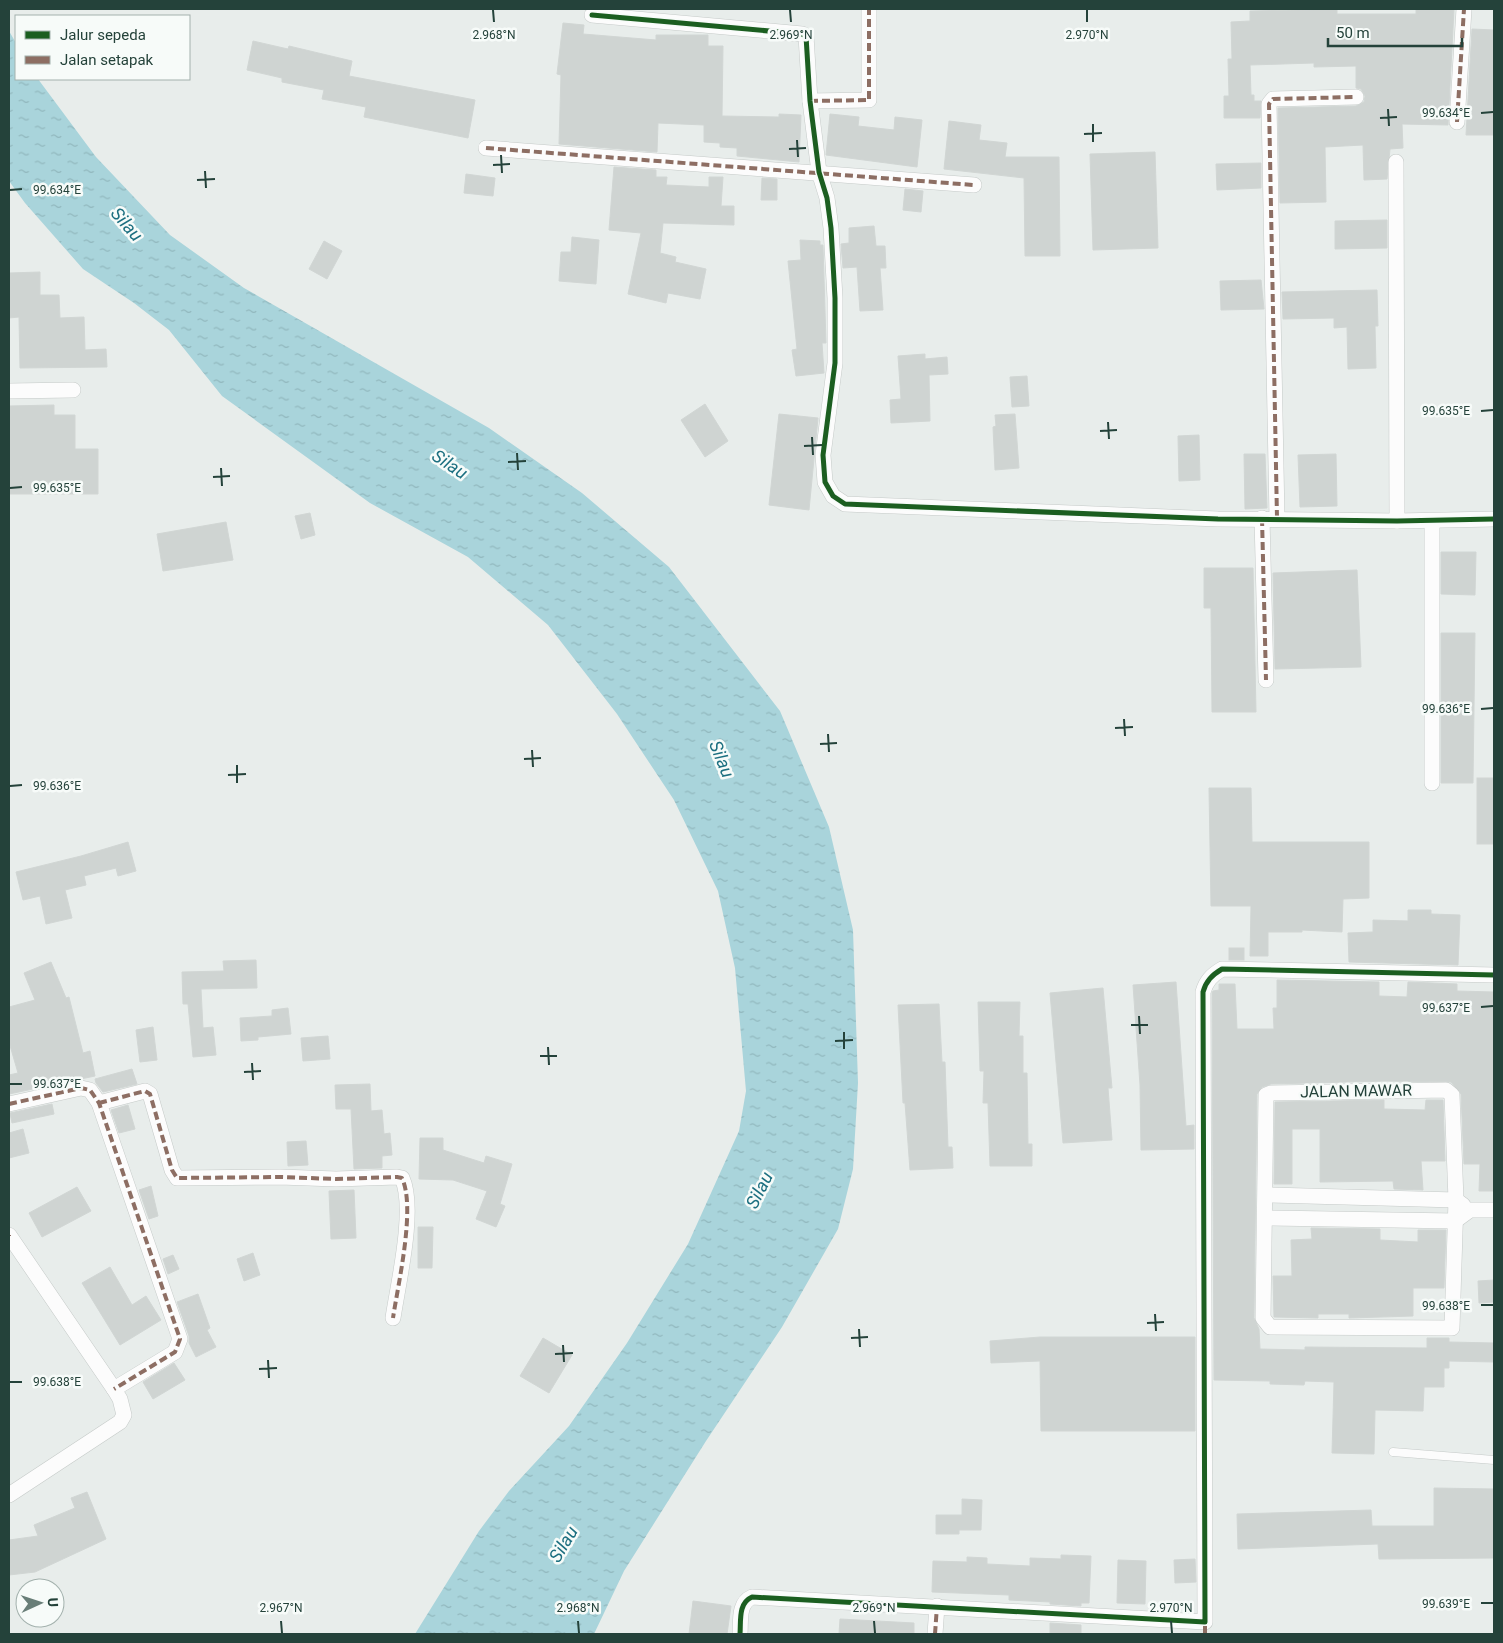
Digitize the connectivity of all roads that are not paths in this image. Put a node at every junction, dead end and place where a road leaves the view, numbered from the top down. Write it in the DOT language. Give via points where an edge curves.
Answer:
graph roads {
  1 [pos="869,9"];
  2 [pos="1464,9"];
  3 [pos="592,15"];
  4 [pos="1356,97"];
  5 [pos="810,101"];
  6 [pos="1457,122"];
  7 [pos="486,148"];
  8 [pos="1396,162"];
  9 [pos="819,172"];
  10 [pos="974,185"];
  11 [pos="73,390"];
  12 [pos="9,391"];
  13 [pos="1262,518"];
  14 [pos="1278,518"];
  15 [pos="1494,519"];
  16 [pos="1396,521"];
  17 [pos="1432,521"];
  18 [pos="1266,680"];
  19 [pos="1432,783"];
  20 [pos="1494,976"];
  21 [pos="98,1103"];
  22 [pos="9,1104"];
  23 [pos="1266,1196"];
  24 [pos="1456,1200"];
  25 [pos="1470,1210"];
  26 [pos="1494,1210"];
  27 [pos="1265,1218"];
  28 [pos="1455,1221"];
  29 [pos="9,1235"];
  30 [pos="393,1318"];
  31 [pos="114,1389"];
  32 [pos="1393,1452"];
  33 [pos="1494,1460"];
  34 [pos="9,1495"];
  35 [pos="937,1606"];
  36 [pos="1205,1628"];
  37 [pos="740,1634"];
  38 [pos="935,1634"];
  1 -- 5 [label="street" via="870,100"];
  2 -- 6 [label="street"];
  3 -- 5 [label="street" via="802,34 808,41"];
  4 -- 14 [label="street" via="1273,99 1269,104"];
  5 -- 9 [label="street"];
  7 -- 9 [label="street"];
  8 -- 16 [label="street"];
  9 -- 10 [label="street"];
  9 -- 13 [label="street" via="831,228 835,298 836,363 823,454 824,482 833,496 845,504 862,505"];
  11 -- 12 [label="street"];
  13 -- 14 [label="street"];
  13 -- 18 [label="street"];
  14 -- 16 [label="street"];
  15 -- 17 [label="street"];
  16 -- 17 [label="street"];
  17 -- 19 [label="street"];
  20 -- 36 [label="street" via="1222,969 1205,986"];
  21 -- 22 [label="street" via="90,1090 81,1088"];
  21 -- 30 [label="street" via="148,1092 177,1178 402,1178 406,1194 406,1238"];
  21 -- 31 [label="street" via="180,1338 175,1352"];
  23 -- 24 [label="street"];
  23 -- 24 [label="street, JALAN MAWAR" via="1266,1095 1446,1090 1452,1095"];
  23 -- 27 [label="street"];
  24 -- 25 [label="street"];
  24 -- 28 [label="street"];
  25 -- 26 [label="street"];
  25 -- 28 [label="street"];
  27 -- 28 [label="street"];
  27 -- 28 [label="street" via="1263,1318 1270,1327 1452,1328"];
  29 -- 31 [label="street"];
  31 -- 34 [label="street" via="123,1406 122,1420"];
  32 -- 33 [label="lane"];
  35 -- 36 [label="street"];
  35 -- 37 [label="street" via="752,1597 746,1599 743,1606"];
  35 -- 38 [label="street"];
}
